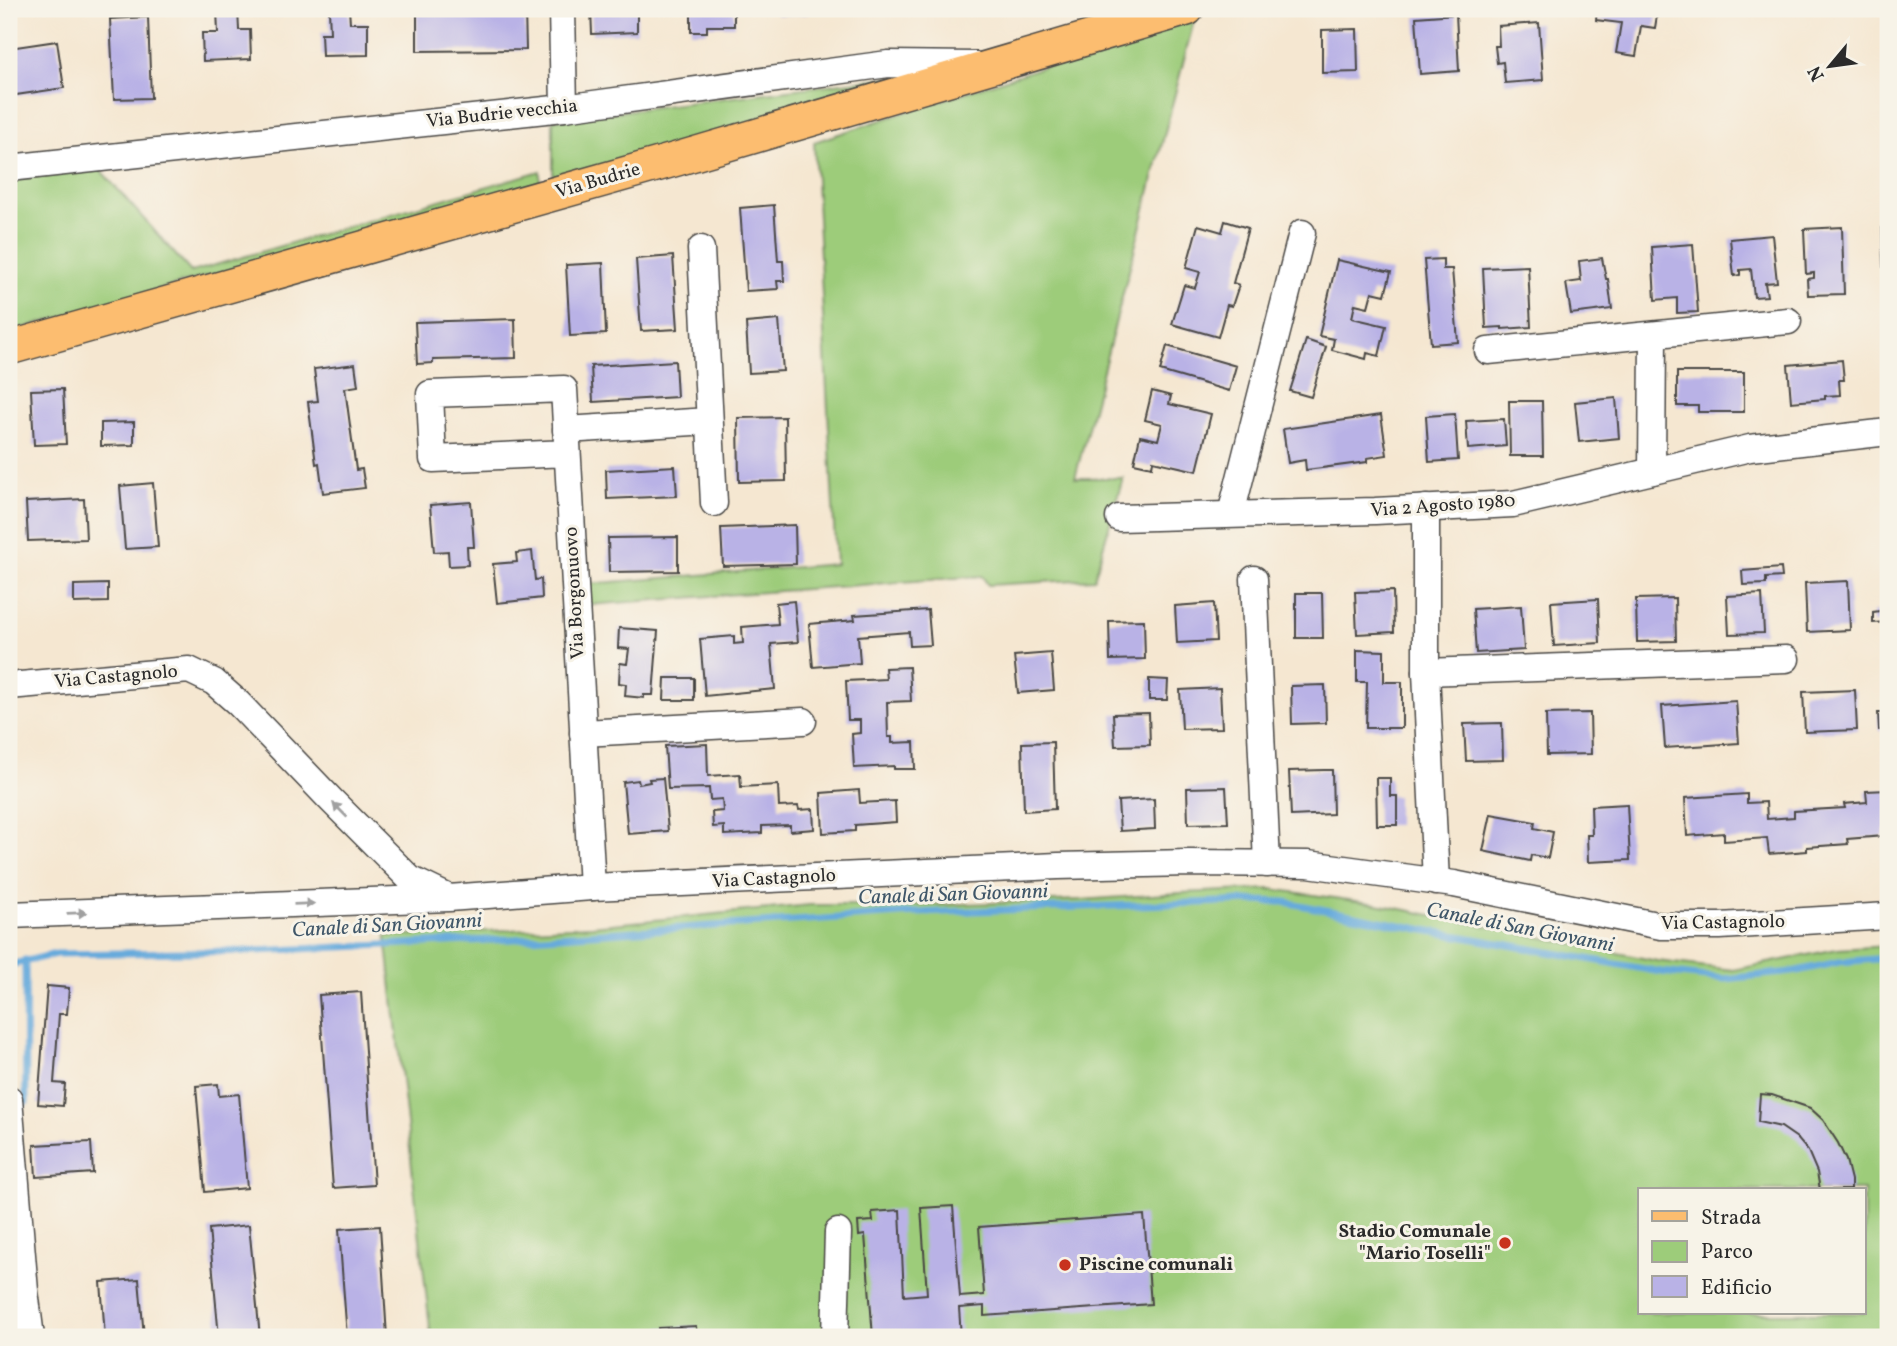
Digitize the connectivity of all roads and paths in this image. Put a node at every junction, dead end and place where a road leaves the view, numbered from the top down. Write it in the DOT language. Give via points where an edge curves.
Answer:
graph roads {
  1 [pos="562,9"];
  2 [pos="1186,9"];
  3 [pos="994,66"];
  4 [pos="564,108"];
  5 [pos="9,168"];
  6 [pos="1302,233"];
  7 [pos="701,249"];
  8 [pos="1788,321"];
  9 [pos="1653,336"];
  10 [pos="9,348"];
  11 [pos="1488,351"];
  12 [pos="709,421"];
  13 [pos="1888,432"];
  14 [pos="567,442"];
  15 [pos="1652,471"];
  16 [pos="714,503"];
  17 [pos="1426,508"];
  18 [pos="1231,514"];
  19 [pos="1119,518"];
  20 [pos="1254,579"];
  21 [pos="1786,659"];
  22 [pos="1426,672"];
  23 [pos="9,686"];
  24 [pos="803,721"];
  25 [pos="583,733"];
  26 [pos="367,837"];
  27 [pos="1267,864"];
  28 [pos="1436,882"];
  29 [pos="592,887"];
  30 [pos="449,898"];
  31 [pos="353,902"];
  32 [pos="9,915"];
  33 [pos="1888,916"];
  34 [pos="9,1099"];
  35 [pos="838,1232"];
  36 [pos="31,1337"];
  37 [pos="835,1337"];
  1 -- 4 [label="street"];
  2 -- 3 [label="main road, Via Budrie"];
  3 -- 4 [label="street, Via Budrie vecchia" via="888,64"];
  3 -- 10 [label="main road, Via Budrie"];
  4 -- 5 [label="street, Via Budrie vecchia"];
  6 -- 18 [label="street"];
  7 -- 12 [label="street"];
  8 -- 9 [label="street"];
  9 -- 11 [label="street"];
  9 -- 15 [label="street"];
  12 -- 14 [label="street"];
  12 -- 16 [label="street"];
  13 -- 15 [label="street, Via 2 Agosto 1980" via="1750,448"];
  14 -- 14 [label="street" via="564,389 430,394 433,459"];
  14 -- 25 [label="street, Via Borgonuovo"];
  15 -- 17 [label="street, Via 2 Agosto 1980" via="1513,504"];
  17 -- 18 [label="street, Via 2 Agosto 1980"];
  17 -- 22 [label="street"];
  18 -- 19 [label="street, Via 2 Agosto 1980"];
  20 -- 27 [label="street"];
  21 -- 22 [label="street"];
  22 -- 28 [label="street"];
  26 -- 23 [label="street, Via Castagnolo, one-way" via="238,703 214,682 189,670"];
  24 -- 25 [label="street"];
  25 -- 29 [label="street, Via Borgonuovo"];
  26 -- 30 [label="street, Via Castagnolo" via="410,879"];
  26 -- 31 [label="street, Via Castagnolo" via="381,867 381,880 376,890"];
  27 -- 28 [label="street, Via Castagnolo" via="1308,864"];
  27 -- 29 [label="street, Via Castagnolo" via="1058,866"];
  28 -- 33 [label="street, Via Castagnolo" via="1661,926"];
  29 -- 30 [label="street, Via Castagnolo"];
  30 -- 31 [label="street, Via Castagnolo"];
  32 -- 31 [label="street, Via Castagnolo, one-way"];
  34 -- 36 [label="street"];
  35 -- 37 [label="street"];
}
